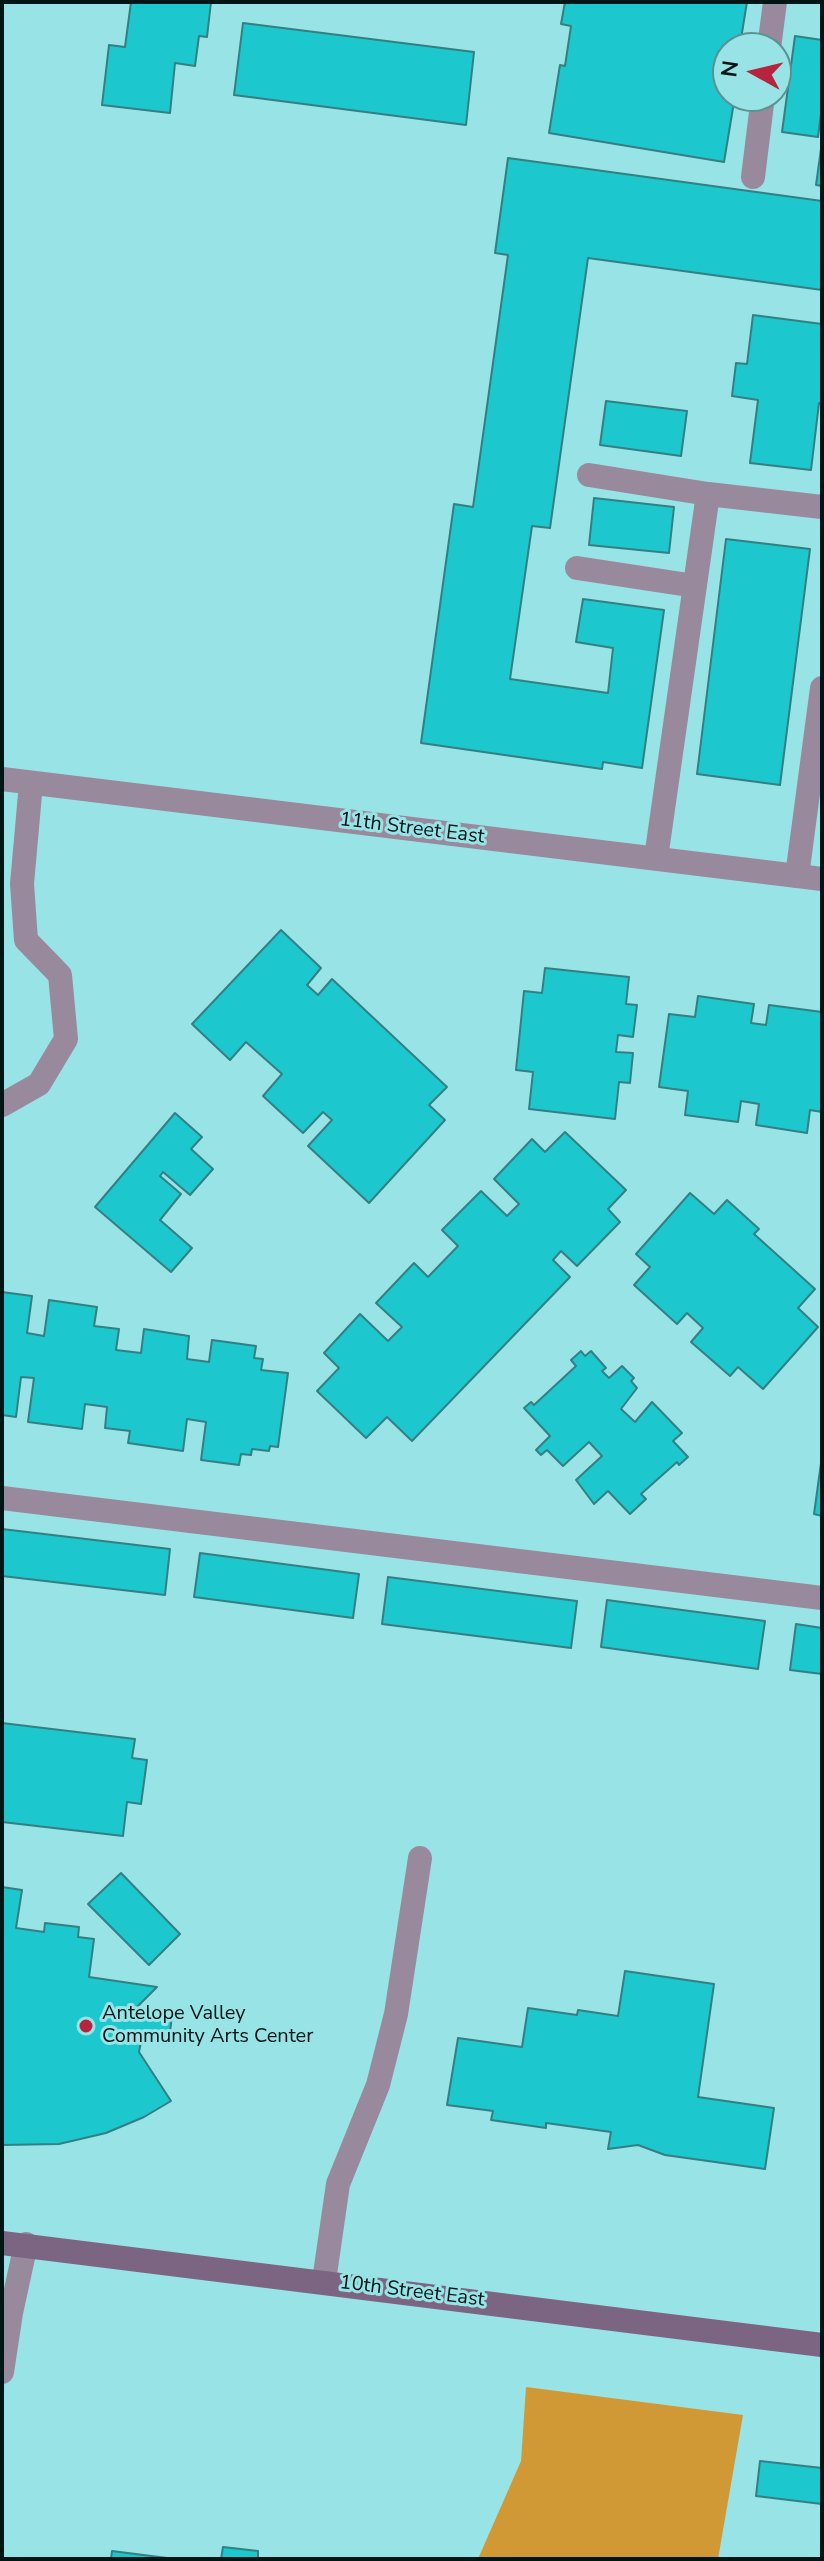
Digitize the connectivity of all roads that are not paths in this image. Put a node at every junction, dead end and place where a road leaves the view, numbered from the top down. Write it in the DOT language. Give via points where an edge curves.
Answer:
graph roads {
  1 [pos="775,2"];
  2 [pos="771,32"];
  3 [pos="761,112"];
  4 [pos="753,177"];
  5 [pos="589,475"];
  6 [pos="708,494"];
  7 [pos="822,507"];
  8 [pos="577,568"];
  9 [pos="695,586"];
  10 [pos="822,688"];
  11 [pos="2,779"];
  12 [pos="31,783"];
  13 [pos="656,858"];
  14 [pos="797,876"];
  15 [pos="822,879"];
  16 [pos="2,1105"];
  17 [pos="2,1498"];
  18 [pos="822,1598"];
  19 [pos="420,1858"];
  20 [pos="14,2244"];
  21 [pos="324,2281"];
  22 [pos="822,2345"];
  23 [pos="2,2372"];
  1 -- 2 [label="street"];
  3 -- 4 [label="street"];
  5 -- 6 [label="street"];
  6 -- 7 [label="street"];
  6 -- 9 [label="street"];
  8 -- 9 [label="street"];
  9 -- 13 [label="street"];
  10 -- 14 [label="street"];
  11 -- 12 [label="street, 11th Street East"];
  12 -- 13 [label="street, 11th Street East"];
  12 -- 16 [label="street" via="22,884 26,940 60,975 66,1039 39,1084"];
  13 -- 14 [label="street, 11th Street East"];
  14 -- 15 [label="street, 11th Street East"];
  17 -- 18 [label="street"];
  19 -- 21 [label="street" via="396,2014 378,2085 338,2184"];
  20 -- 21 [label="main road, 10th Street East"];
  20 -- 23 [label="street"];
  21 -- 22 [label="main road, 10th Street East"];
}
